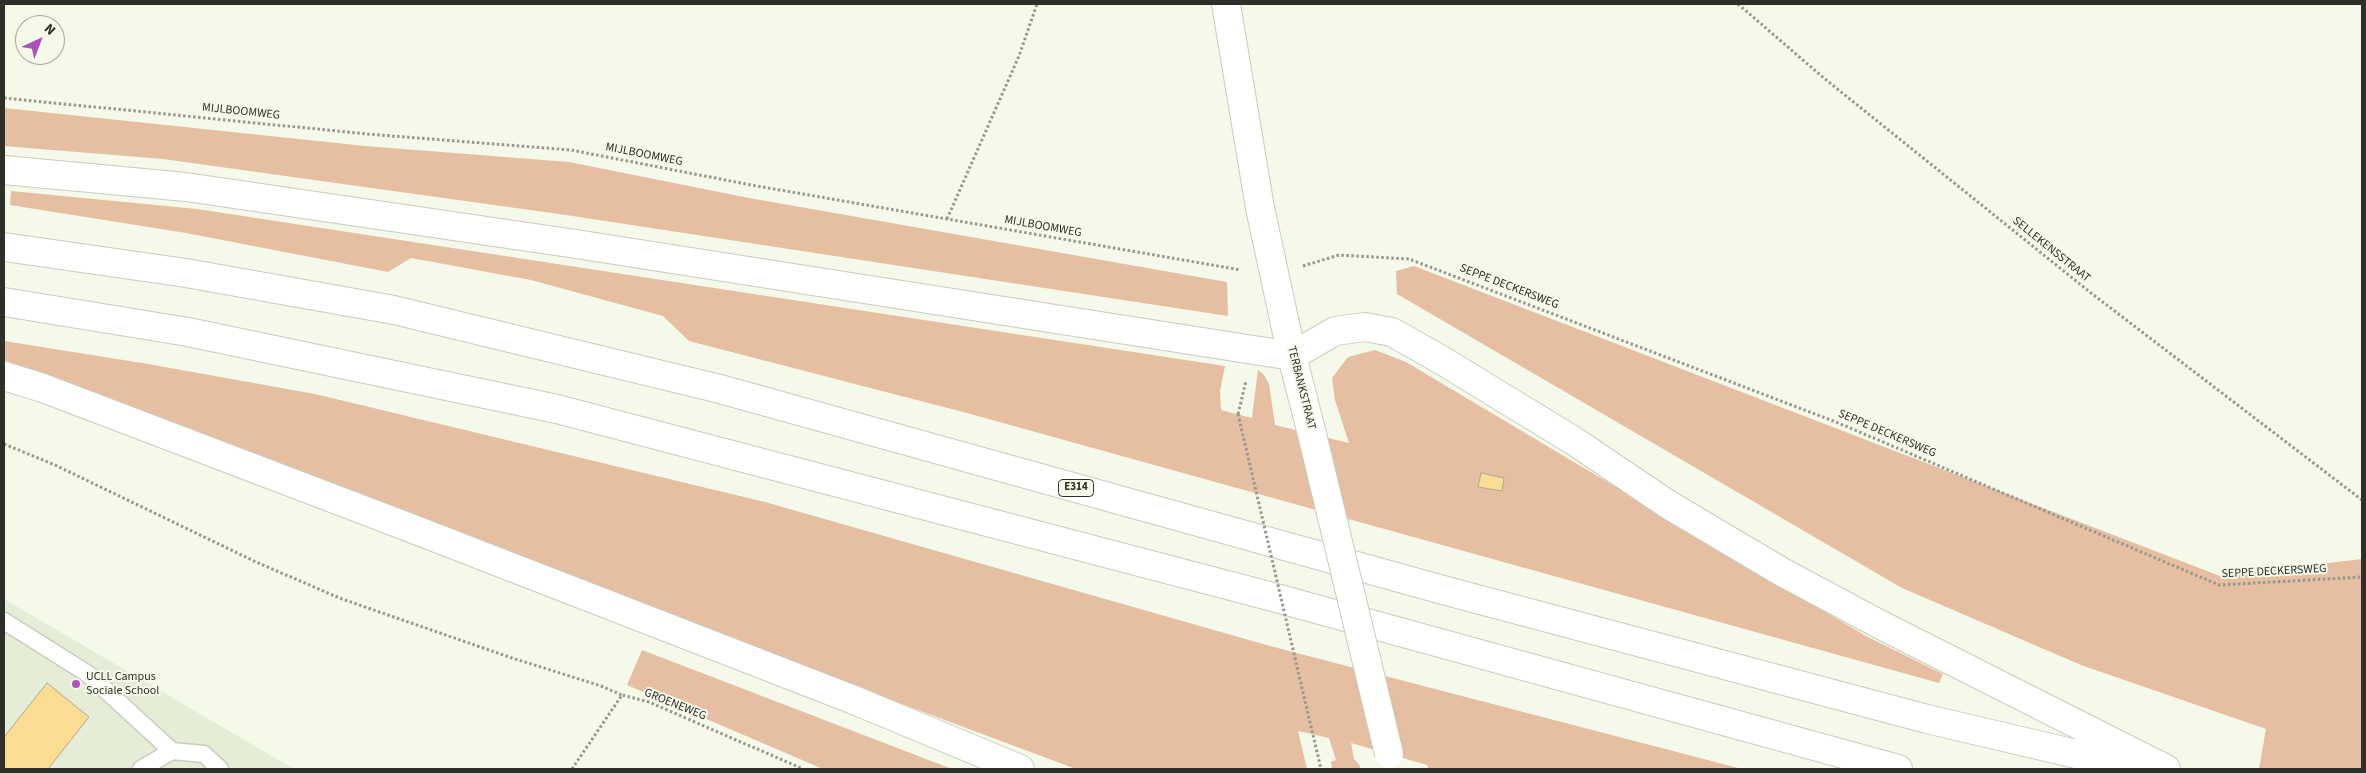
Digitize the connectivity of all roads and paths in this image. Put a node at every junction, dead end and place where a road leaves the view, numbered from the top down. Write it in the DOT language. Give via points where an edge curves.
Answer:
graph roads {
  1 [pos="1037,4"];
  2 [pos="1226,4"];
  3 [pos="1738,4"];
  4 [pos="4,98"];
  5 [pos="4,170"];
  6 [pos="946,219"];
  7 [pos="4,247"];
  8 [pos="1276,274"];
  9 [pos="4,302"];
  10 [pos="1292,356"];
  11 [pos="1247,373"];
  12 [pos="4,376"];
  13 [pos="4,444"];
  14 [pos="2362,500"];
  15 [pos="2362,577"];
  16 [pos="4,621"];
  17 [pos="622,695"];
  18 [pos="172,751"];
  19 [pos="1391,762"];
  20 [pos="141,769"];
  21 [pos="220,769"];
  22 [pos="572,769"];
  23 [pos="803,769"];
  24 [pos="1020,769"];
  25 [pos="1321,769"];
  26 [pos="1898,769"];
  27 [pos="2140,769"];
  28 [pos="2166,769"];
  1 -- 6 [label="path" via="1019,56"];
  2 -- 8 [label="main road, TERBANKSTRAAT" via="1260,208"];
  3 -- 14 [label="path, SELLEKENSSTRAAT" via="1825,79 2091,293"];
  4 -- 6 [label="path, MIJLBOOMWEG" via="367,134 571,150"];
  5 -- 10 [label="main road" via="196,188"];
  6 -- 8 [label="path, MIJLBOOMWEG"];
  7 -- 27 [label="main road, E314" via="186,273 394,310 720,389 1443,590 1927,719"];
  8 -- 10 [label="main road, TERBANKSTRAAT"];
  8 -- 15 [label="path, SEPPE DECKERSWEG" via="1339,255 1409,259 1836,422 2220,585"];
  9 -- 26 [label="main road" via="188,332 557,409 1270,596"];
  10 -- 19 [label="main road, TERBANKSTRAAT, bridge"];
  10 -- 28 [label="main road" via="1335,330 1365,327 1392,332 1443,360 1574,441 1669,505 1782,572"];
  11 -- 25 [label="path, bridge" via="1238,414"];
  12 -- 24 [label="main road" via="408,527 854,700"];
  13 -- 17 [label="path, GROENEWEG" via="342,599"];
  16 -- 18 [label="lane" via="88,674"];
  17 -- 22 [label="path"];
  17 -- 23 [label="path, GROENEWEG" via="649,702"];
  18 -- 20 [label="lane"];
  18 -- 21 [label="lane" via="204,754"];
}
